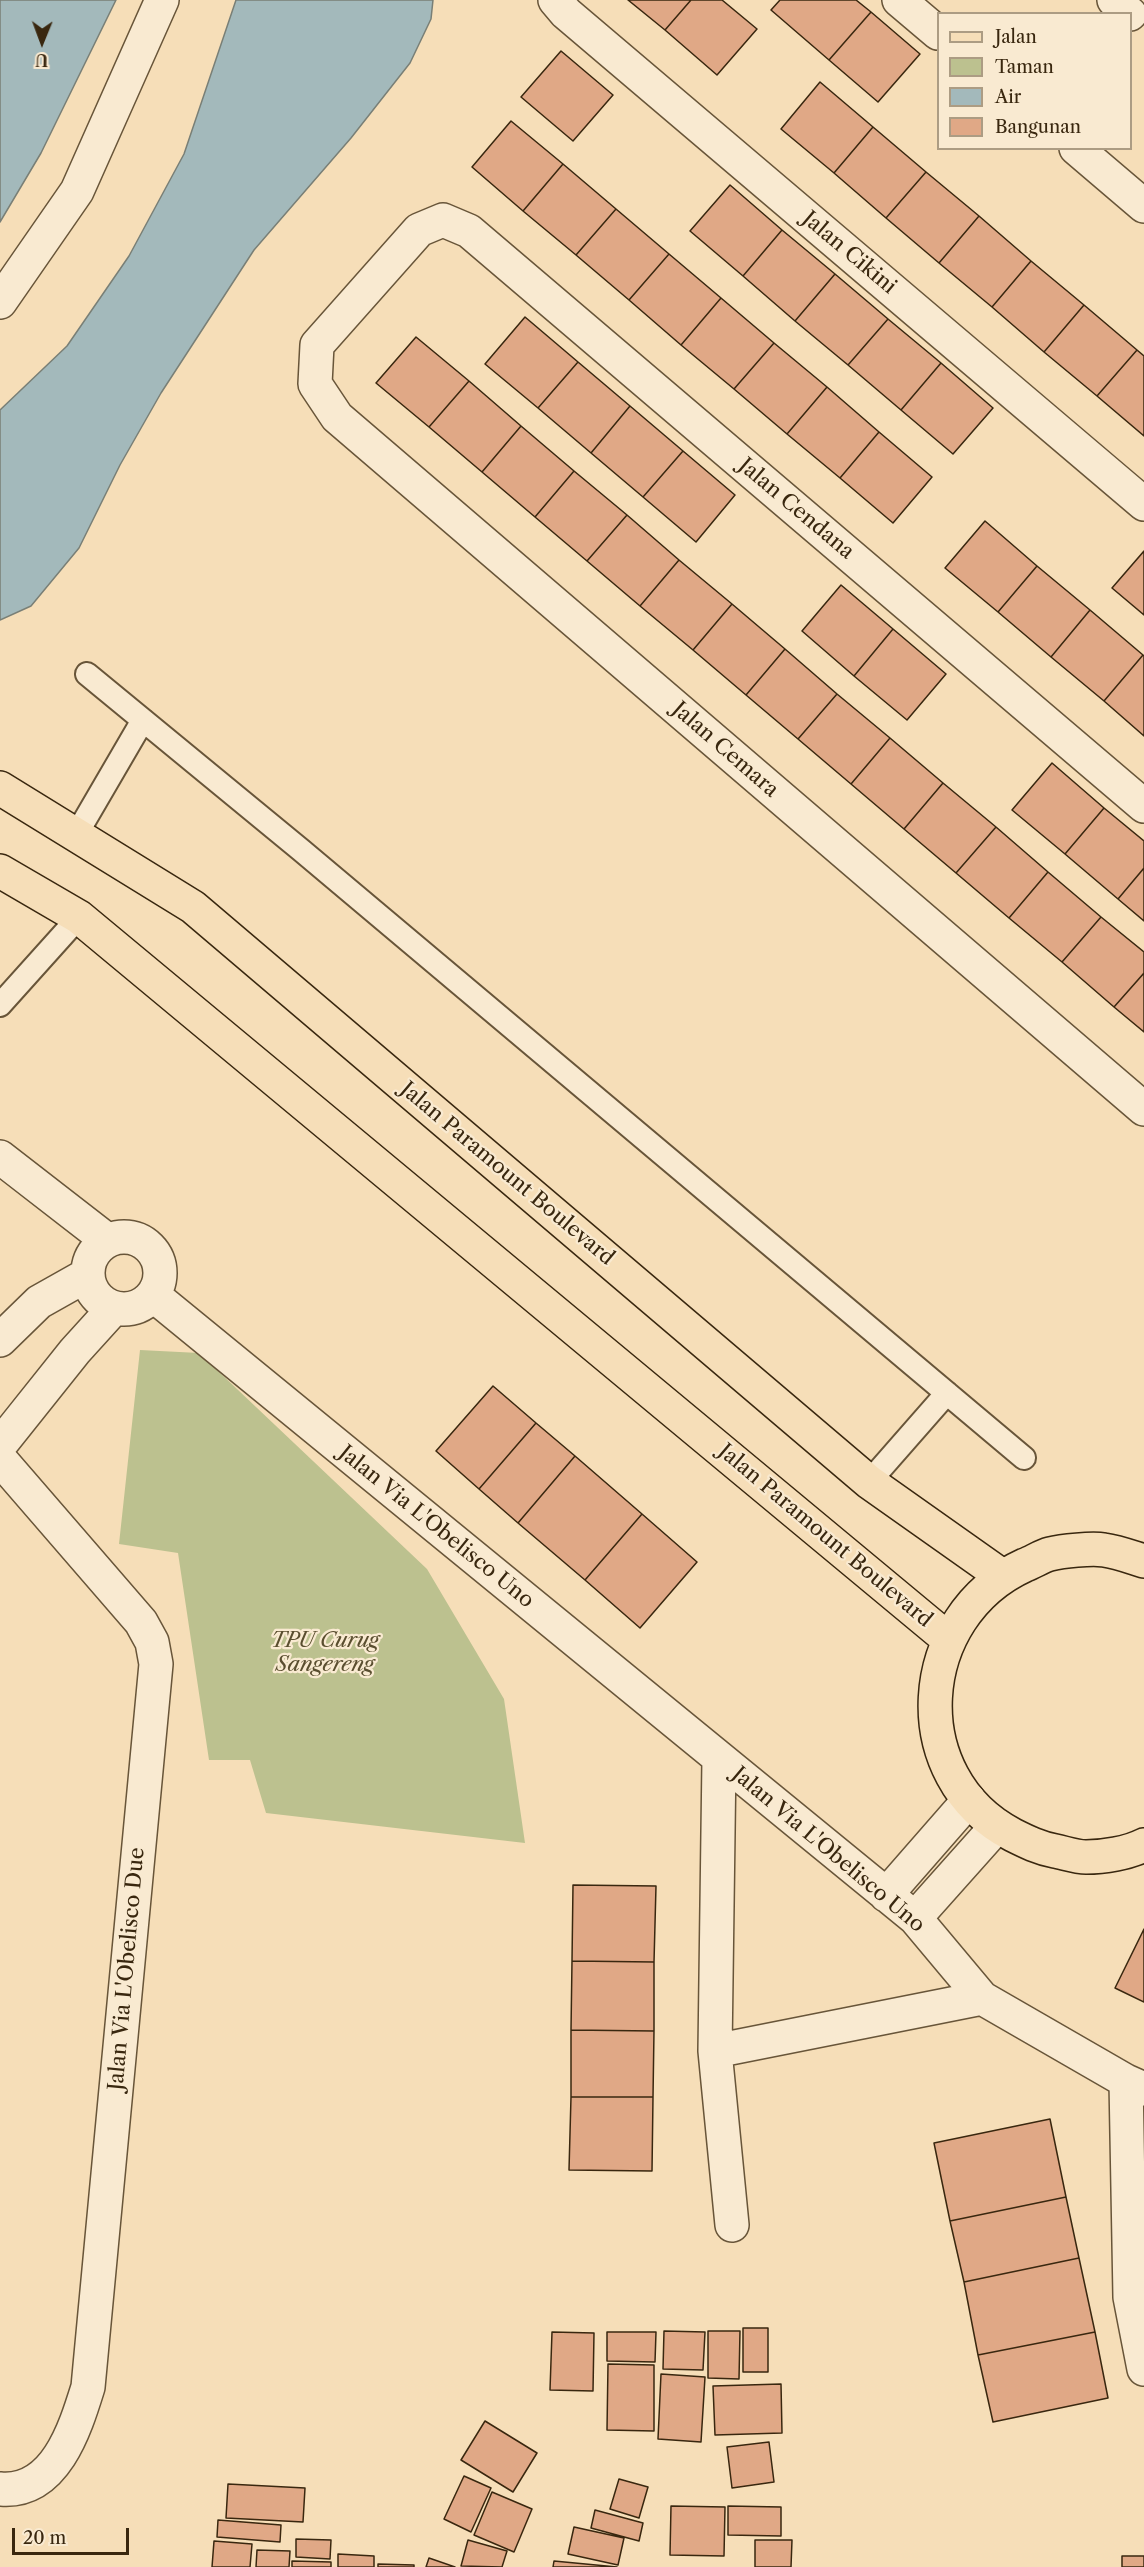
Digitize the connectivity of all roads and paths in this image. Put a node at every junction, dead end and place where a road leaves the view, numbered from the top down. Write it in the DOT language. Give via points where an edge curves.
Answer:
graph roads {
  1 [pos="162,0"];
  2 [pos="555,0"];
  3 [pos="899,0"];
  4 [pos="1114,0"];
  5 [pos="1128,12"];
  6 [pos="1132,16"];
  7 [pos="1144,26"];
  8 [pos="937,31"];
  9 [pos="1078,150"];
  10 [pos="1144,206"];
  11 [pos="0,302"];
  12 [pos="315,384"];
  13 [pos="1144,504"];
  14 [pos="87,674"];
  15 [pos="143,720"];
  16 [pos="0,788"];
  17 [pos="1144,806"];
  18 [pos="76,835"];
  19 [pos="0,872"];
  20 [pos="79,918"];
  21 [pos="0,1005"];
  22 [pos="1144,1109"];
  23 [pos="0,1157"];
  24 [pos="107,1240"];
  25 [pos="87,1275"];
  26 [pos="153,1295"];
  27 [pos="114,1308"];
  28 [pos="0,1340"];
  29 [pos="947,1393"];
  30 [pos="0,1445"];
  31 [pos="1024,1458"];
  32 [pos="0,1459"];
  33 [pos="869,1482"];
  34 [pos="1144,1560"];
  35 [pos="1002,1576"];
  36 [pos="948,1639"];
  37 [pos="719,1759"];
  38 [pos="969,1800"];
  39 [pos="997,1826"];
  40 [pos="1144,1845"];
  41 [pos="886,1895"];
  42 [pos="915,1918"];
  43 [pos="982,1998"];
  44 [pos="715,2051"];
  45 [pos="1135,2085"];
  46 [pos="732,2225"];
  47 [pos="1144,2369"];
  48 [pos="0,2489"];
  1 -- 11 [label="street" via="77,191"];
  2 -- 13 [label="street, Jalan Cikini"];
  3 -- 8 [label="street"];
  4 -- 5 [label="street"];
  6 -- 7 [label="street"];
  9 -- 10 [label="street"];
  12 -- 17 [label="street, Jalan Cendana" via="317,345 419,230 443,220 469,231"];
  12 -- 22 [label="street, Jalan Cemara" via="337,417"];
  14 -- 15 [label="lane"];
  15 -- 18 [label="lane"];
  15 -- 29 [label="lane"];
  16 -- 18 [label="main road, Jalan Paramount Boulevard"];
  18 -- 33 [label="main road, Jalan Paramount Boulevard" via="193,907"];
  19 -- 20 [label="main road, Jalan Paramount Boulevard"];
  20 -- 21 [label="lane"];
  20 -- 36 [label="main road, Jalan Paramount Boulevard"];
  23 -- 24 [label="street"];
  24 -- 25 [label="street" via="92,1255"];
  24 -- 26 [label="street" via="131,1238 152,1250 160,1272"];
  25 -- 27 [label="street" via="95,1296"];
  25 -- 28 [label="street" via="39,1302"];
  26 -- 27 [label="street" via="136,1307"];
  26 -- 37 [label="street, Jalan Via L'Obelisco Uno"];
  27 -- 30 [label="street"];
  29 -- 31 [label="lane"];
  29 -- 33 [label="lane"];
  32 -- 48 [label="street, Jalan Via L'Obelisco Due" via="141,1622 152,1642 156,1664 88,2387 57,2460 37,2481"];
  33 -- 35 [label="main road, Jalan Paramount Boulevard"];
  34 -- 35 [label="main road" via="1104,1550 1051,1554"];
  35 -- 36 [label="main road" via="971,1604"];
  36 -- 38 [label="main road" via="936,1679 935,1722 947,1763"];
  37 -- 41 [label="street, Jalan Via L'Obelisco Uno"];
  37 -- 44 [label="street, Jalan Via L'Obelisco Uno"];
  38 -- 39 [label="main road"];
  38 -- 41 [label="street"];
  39 -- 40 [label="main road" via="1039,1848 1087,1857"];
  39 -- 42 [label="street"];
  41 -- 42 [label="street, Jalan Via L'Obelisco Uno"];
  42 -- 43 [label="street, Jalan Via L'Obelisco Uno"];
  43 -- 44 [label="street"];
  43 -- 45 [label="street, Jalan Via L'Obelisco Uno"];
  44 -- 46 [label="street, Jalan Via L'Obelisco Uno"];
  45 -- 47 [label="street, Jalan Via L'Obelisco Uno" via="1130,2298"];
}
